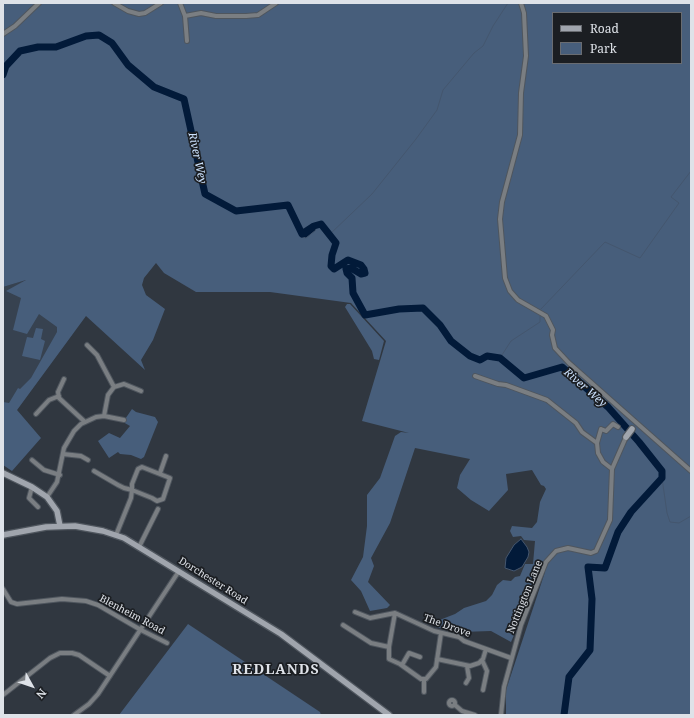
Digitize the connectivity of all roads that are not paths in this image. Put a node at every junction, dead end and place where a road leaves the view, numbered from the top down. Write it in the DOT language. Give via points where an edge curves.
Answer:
graph roads {
  1 [pos="39,3"];
  2 [pos="114,3"];
  3 [pos="161,3"];
  4 [pos="180,3"];
  5 [pos="276,3"];
  6 [pos="521,3"];
  7 [pos="184,16"];
  8 [pos="3,34"];
  9 [pos="187,42"];
  10 [pos="87,344"];
  11 [pos="475,376"];
  12 [pos="64,379"];
  13 [pos="114,386"];
  14 [pos="141,391"];
  15 [pos="59,396"];
  16 [pos="36,414"];
  17 [pos="104,416"];
  18 [pos="124,420"];
  19 [pos="85,422"];
  20 [pos="618,427"];
  21 [pos="634,427"];
  22 [pos="626,437"];
  23 [pos="597,443"];
  24 [pos="63,454"];
  25 [pos="166,456"];
  26 [pos="32,460"];
  27 [pos="88,460"];
  28 [pos="612,469"];
  29 [pos="94,471"];
  30 [pos="691,471"];
  31 [pos="3,473"];
  32 [pos="160,473"];
  33 [pos="60,475"];
  34 [pos="32,488"];
  35 [pos="132,490"];
  36 [pos="47,497"];
  37 [pos="38,507"];
  38 [pos="158,509"];
  39 [pos="60,526"];
  40 [pos="3,535"];
  41 [pos="116,535"];
  42 [pos="139,547"];
  43 [pos="179,570"];
  44 [pos="3,589"];
  45 [pos="355,612"];
  46 [pos="395,613"];
  47 [pos="343,625"];
  48 [pos="141,630"];
  49 [pos="440,633"];
  50 [pos="167,643"];
  51 [pos="389,647"];
  52 [pos="486,649"];
  53 [pos="420,657"];
  54 [pos="511,658"];
  55 [pos="437,659"];
  56 [pos="482,660"];
  57 [pos="402,665"];
  58 [pos="467,666"];
  59 [pos="110,676"];
  60 [pos="424,679"];
  61 [pos="466,683"];
  62 [pos="483,690"];
  63 [pos="424,692"];
  64 [pos="3,695"];
  65 [pos="455,705"];
  66 [pos="74,715"];
  67 [pos="389,715"];
  68 [pos="476,715"];
  69 [pos="501,715"];
  1 -- 8 [label="street"];
  2 -- 3 [label="street" via="128,12 139,14"];
  4 -- 7 [label="street"];
  5 -- 7 [label="street" via="258,15 216,16 201,13"];
  6 -- 21 [label="street" via="524,13 526,56 521,93 520,135 500,219 505,278 510,291 518,300 546,316 553,330 555,348"];
  7 -- 9 [label="street"];
  10 -- 13 [label="street"];
  11 -- 23 [label="street" via="547,400"];
  12 -- 15 [label="street" via="58,392"];
  13 -- 14 [label="street" via="124,384"];
  13 -- 17 [label="street" via="108,395"];
  15 -- 16 [label="street" via="49,400"];
  15 -- 19 [label="street" via="65,405"];
  17 -- 18 [label="street"];
  17 -- 19 [label="street"];
  19 -- 24 [label="street" via="70,436"];
  20 -- 23 [label="street" via="613,424 606,430 601,429"];
  21 -- 22 [label="main road"];
  21 -- 30 [label="street"];
  22 -- 28 [label="street, Nottington Lane"];
  23 -- 28 [label="street" via="598,453 603,462"];
  24 -- 27 [label="street" via="81,456"];
  24 -- 33 [label="street"];
  25 -- 32 [label="street"];
  26 -- 33 [label="street" via="44,470"];
  28 -- 54 [label="street, Nottington Lane" via="610,520 596,551 591,553 568,548 556,551 546,562"];
  29 -- 35 [label="street"];
  31 -- 34 [label="main road"];
  32 -- 35 [label="street" via="140,467"];
  32 -- 35 [label="street" via="170,480 162,501"];
  33 -- 36 [label="street"];
  34 -- 36 [label="main road"];
  34 -- 37 [label="street" via="29,498"];
  35 -- 41 [label="street"];
  36 -- 39 [label="main road" via="57,511"];
  38 -- 42 [label="street"];
  39 -- 40 [label="main road, Dorchester Road"];
  39 -- 41 [label="main road, Dorchester Road" via="89,528"];
  41 -- 42 [label="main road, Dorchester Road"];
  42 -- 43 [label="main road, Dorchester Road"];
  43 -- 48 [label="street"];
  43 -- 67 [label="main road, Dorchester Road" via="281,634"];
  44 -- 48 [label="street, Blenheim Road" via="11,602 17,604 62,599 83,600 98,605"];
  45 -- 46 [label="street" via="370,618"];
  46 -- 49 [label="street, The Drove"];
  46 -- 51 [label="street"];
  47 -- 51 [label="street" via="371,643"];
  48 -- 50 [label="street, Blenheim Road"];
  48 -- 59 [label="street"];
  49 -- 52 [label="street, The Drove" via="459,637"];
  49 -- 55 [label="street"];
  51 -- 57 [label="street" via="389,659"];
  52 -- 54 [label="street, The Drove"];
  52 -- 56 [label="street"];
  53 -- 57 [label="street" via="409,653"];
  54 -- 69 [label="street, Nottington Lane"];
  55 -- 58 [label="street"];
  55 -- 60 [label="street" via="432,673"];
  56 -- 58 [label="street" via="475,665"];
  56 -- 62 [label="street" via="487,671"];
  57 -- 60 [label="street"];
  58 -- 61 [label="street" via="469,678"];
  59 -- 64 [label="street" via="79,656 60,653"];
  59 -- 66 [label="street" via="94,699"];
  60 -- 63 [label="street"];
  65 -- 68 [label="street" via="462,711"];
}
